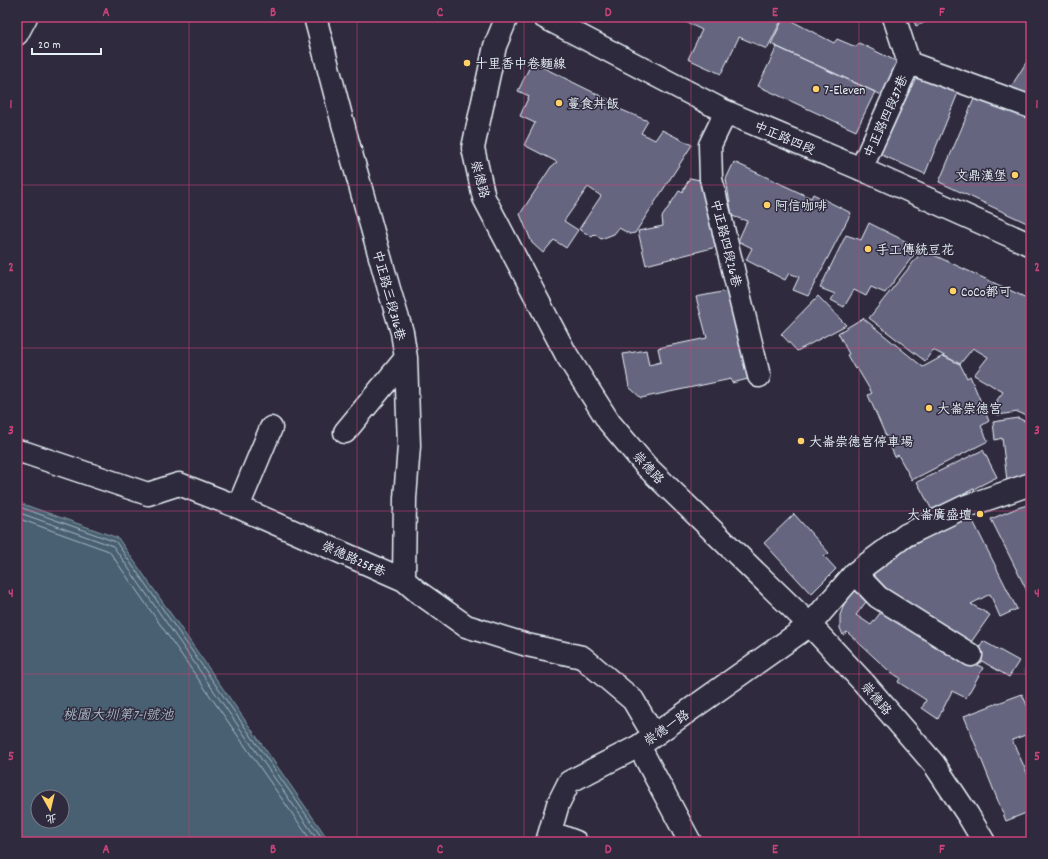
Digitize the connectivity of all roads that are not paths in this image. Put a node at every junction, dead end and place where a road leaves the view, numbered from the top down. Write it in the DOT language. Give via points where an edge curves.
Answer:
graph roads {
  1 [pos="26,17"];
  2 [pos="315,17"];
  3 [pos="507,17"];
  4 [pos="544,17"];
  5 [pos="894,17"];
  6 [pos="17,34"];
  7 [pos="909,63"];
  8 [pos="1031,107"];
  9 [pos="726,112"];
  10 [pos="861,169"];
  11 [pos="1031,245"];
  12 [pos="406,358"];
  13 [pos="760,376"];
  14 [pos="271,428"];
  15 [pos="345,432"];
  16 [pos="17,451"];
  17 [pos="1031,484"];
  18 [pos="238,507"];
  19 [pos="855,572"];
  20 [pos="404,580"];
  21 [pos="810,626"];
  22 [pos="971,655"];
  23 [pos="648,740"];
  24 [pos="548,837"];
  25 [pos="576,842"];
  26 [pos="690,842"];
  27 [pos="984,842"];
  1 -- 6 [label="street"];
  2 -- 12 [label="street, 中正路三段316巷" via="346,139 402,332"];
  3 -- 21 [label="street, 崇德路" via="495,46 473,148 484,198 566,354 609,422 646,466"];
  4 -- 9 [label="street, 中正路四段"];
  5 -- 7 [label="street, 中正路四段37巷"];
  7 -- 8 [label="street"];
  7 -- 10 [label="street, 中正路四段37巷"];
  9 -- 10 [label="street, 中正路四段"];
  9 -- 13 [label="street, 中正路四段26巷" via="710,145 711,179"];
  10 -- 11 [label="street, 中正路四段"];
  12 -- 15 [label="street"];
  12 -- 20 [label="street, 中正路三段316巷" via="409,446 405,498"];
  14 -- 18 [label="street"];
  16 -- 18 [label="street, 崇德路258巷" via="148,494 179,484"];
  17 -- 19 [label="street, 崇德一路" via="964,507 906,535"];
  18 -- 20 [label="street, 崇德路258巷"];
  19 -- 21 [label="street, 崇德一路"];
  19 -- 22 [label="street" via="878,597"];
  20 -- 23 [label="street, 崇德路258巷" via="466,626 527,645 582,657 633,700 647,724"];
  21 -- 23 [label="street, 崇德一路"];
  21 -- 27 [label="street, 崇德路" via="864,683 934,764"];
  23 -- 24 [label="street, 崇德一路" via="569,782 558,804"];
  23 -- 26 [label="street, 崇德路258巷"];
  24 -- 25 [label="street"];
}
